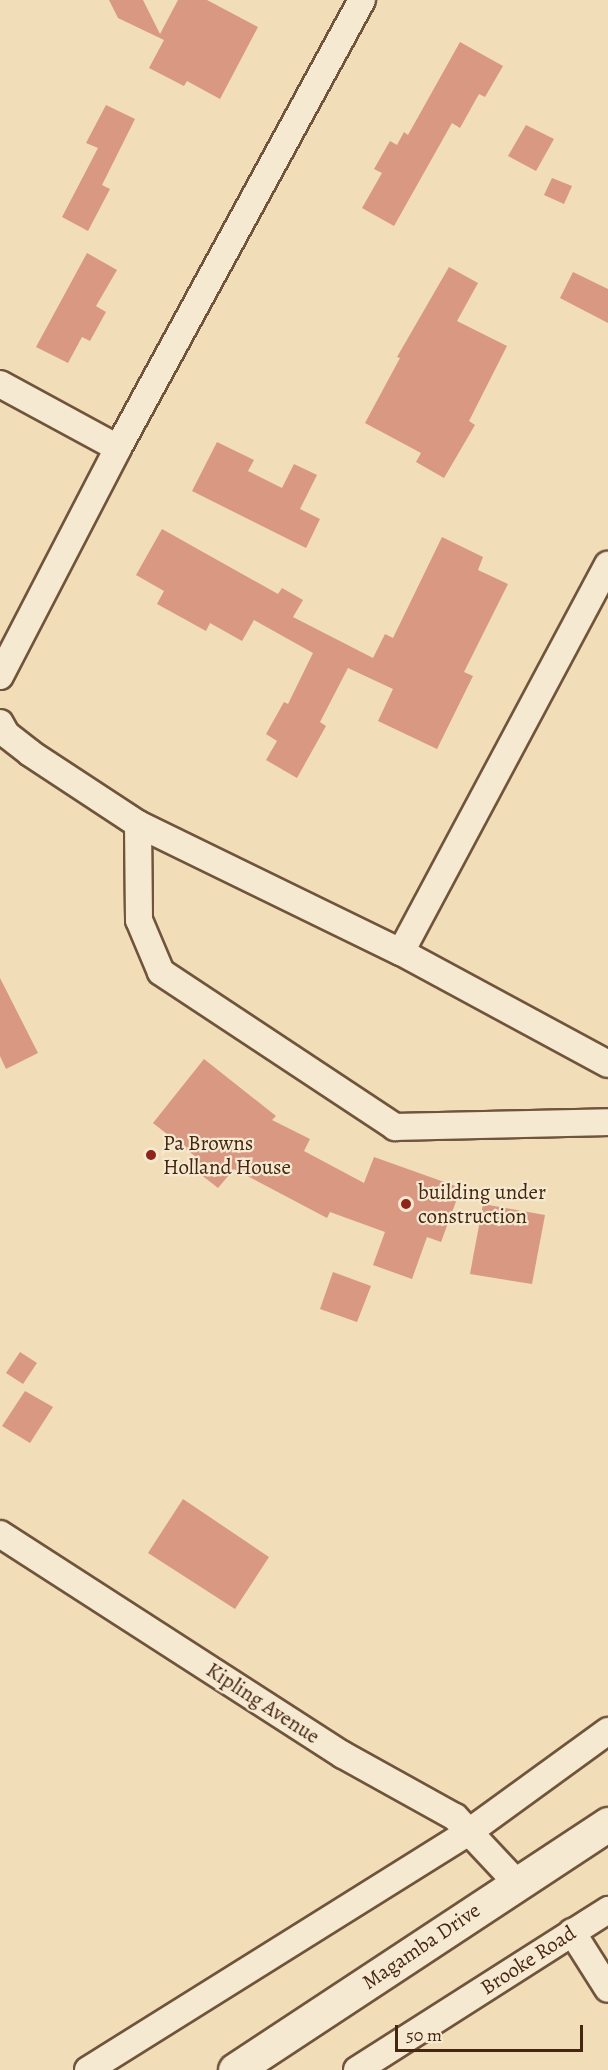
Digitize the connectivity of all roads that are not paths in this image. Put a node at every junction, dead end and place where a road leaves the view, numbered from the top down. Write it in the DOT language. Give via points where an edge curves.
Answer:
graph roads {
  1 [pos="362,0"];
  2 [pos="0,384"];
  3 [pos="118,448"];
  4 [pos="608,566"];
  5 [pos="0,676"];
  6 [pos="0,723"];
  7 [pos="138,824"];
  8 [pos="401,952"];
  9 [pos="608,1064"];
  10 [pos="608,1122"];
  11 [pos="0,1534"];
  12 [pos="608,1731"];
  13 [pos="608,1824"];
  14 [pos="469,1832"];
  15 [pos="517,1883"];
  16 [pos="608,1910"];
  17 [pos="572,1932"];
  18 [pos="608,1989"];
  19 [pos="254,2066"];
  20 [pos="87,2070"];
  21 [pos="357,2070"];
  1 -- 3 [label="street"];
  2 -- 3 [label="street"];
  3 -- 5 [label="street"];
  4 -- 8 [label="street"];
  6 -- 7 [label="street" via="6,734 30,753"];
  7 -- 8 [label="street"];
  7 -- 10 [label="street" via="139,920 161,972 395,1127"];
  8 -- 9 [label="street"];
  11 -- 14 [label="street, Kipling Avenue" via="343,1755 455,1817"];
  12 -- 14 [label="street"];
  13 -- 15 [label="street, Magamba Drive"];
  14 -- 15 [label="street, Kipling Avenue"];
  14 -- 20 [label="street"];
  15 -- 19 [label="street, Magamba Drive"];
  16 -- 17 [label="street, Brooke Road"];
  17 -- 18 [label="street"];
  17 -- 21 [label="street, Brooke Road"];
}
